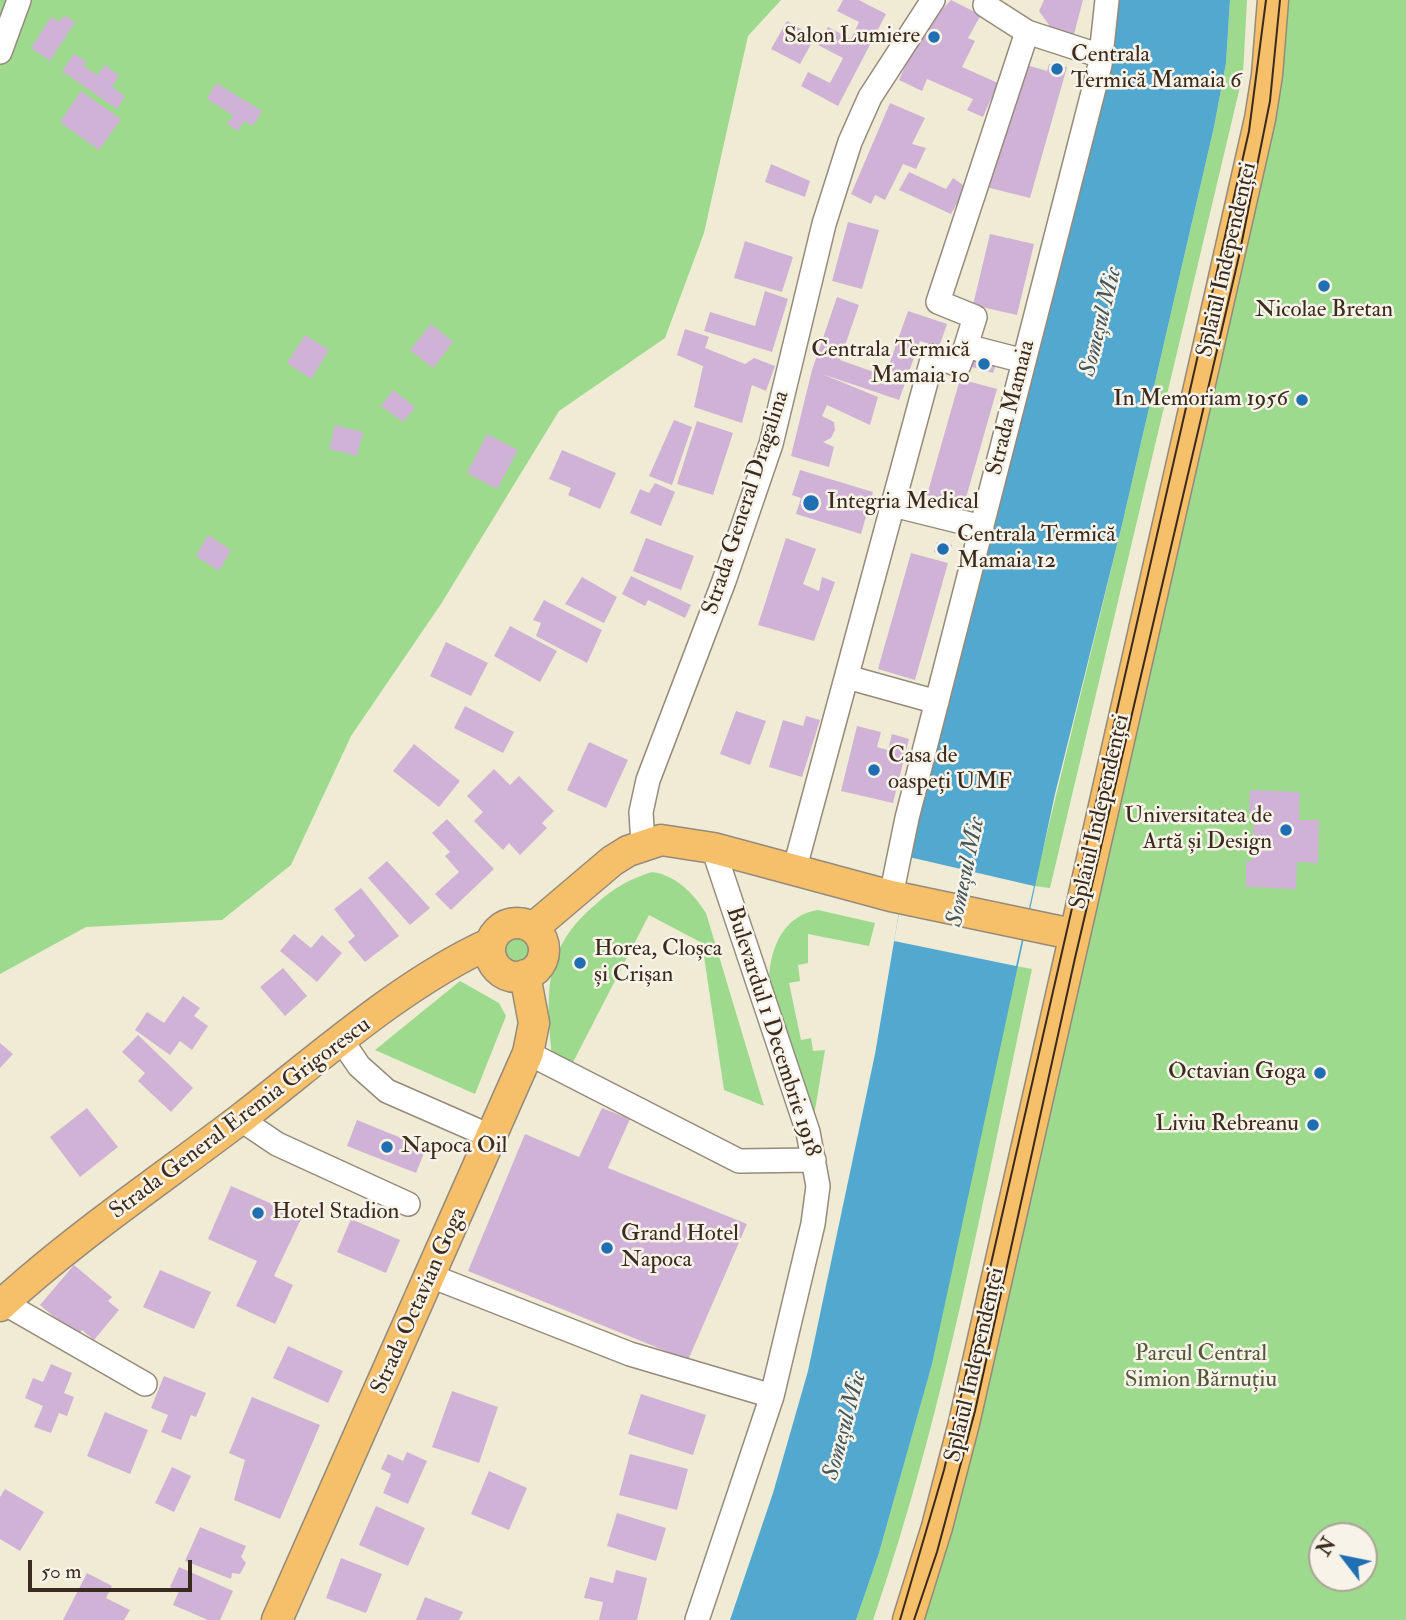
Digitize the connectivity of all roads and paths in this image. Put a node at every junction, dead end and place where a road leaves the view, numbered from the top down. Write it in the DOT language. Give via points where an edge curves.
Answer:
graph roads {
  1 [pos="19,0"];
  2 [pos="933,0"];
  3 [pos="1107,0"];
  4 [pos="1273,0"];
  5 [pos="985,5"];
  6 [pos="1027,32"];
  7 [pos="0,52"];
  8 [pos="1101,56"];
  9 [pos="966,346"];
  10 [pos="1024,361"];
  11 [pos="893,505"];
  12 [pos="982,527"];
  13 [pos="847,677"];
  14 [pos="937,702"];
  15 [pos="643,844"];
  16 [pos="713,848"];
  17 [pos="794,870"];
  18 [pos="899,898"];
  19 [pos="533,929"];
  20 [pos="1072,934"];
  21 [pos="491,943"];
  22 [pos="525,975"];
  23 [pos="342,1041"];
  24 [pos="528,1053"];
  25 [pos="240,1119"];
  26 [pos="492,1138"];
  27 [pos="814,1160"];
  28 [pos="408,1203"];
  29 [pos="431,1276"];
  30 [pos="2,1305"];
  31 [pos="145,1384"];
  32 [pos="772,1396"];
  33 [pos="277,1620"];
  34 [pos="697,1620"];
  35 [pos="908,1620"];
  1 -- 7 [label="street"];
  2 -- 15 [label="street, Strada General Dragalina" via="870,97 838,176 771,444 648,780 641,812"];
  3 -- 8 [label="street, Strada Mamaia"];
  4 -- 20 [label="main road, Splaiul Independenței" via="1260,119"];
  5 -- 6 [label="street"];
  6 -- 8 [label="street"];
  6 -- 9 [label="street" via="938,302 975,317"];
  8 -- 10 [label="street, Strada Mamaia"];
  9 -- 10 [label="street"];
  9 -- 11 [label="street" via="959,365 933,356"];
  10 -- 12 [label="street, Strada Mamaia"];
  11 -- 12 [label="street"];
  11 -- 13 [label="street"];
  12 -- 14 [label="street, Strada Mamaia"];
  13 -- 14 [label="street"];
  13 -- 17 [label="street"];
  14 -- 18 [label="street, Strada Mamaia"];
  15 -- 16 [label="main road" via="679,841"];
  15 -- 19 [label="main road" via="594,874"];
  16 -- 17 [label="main road"];
  16 -- 27 [label="street, Bulevardul 1 Decembrie 1918"];
  17 -- 18 [label="main road"];
  18 -- 20 [label="main road"];
  19 -- 21 [label="main road" via="512,923 499,930"];
  19 -- 22 [label="main road" via="540,935 544,952 537,968"];
  20 -- 35 [label="main road, Splaiul Independenței" via="952,1474"];
  21 -- 22 [label="main road" via="491,958 499,971 514,977"];
  21 -- 23 [label="main road, Strada General Eremia Grigorescu" via="434,975"];
  22 -- 24 [label="main road, Strada Octavian Goga" via="534,1023"];
  23 -- 25 [label="main road, Strada General Eremia Grigorescu"];
  23 -- 26 [label="street" via="372,1080 387,1091"];
  24 -- 26 [label="main road, Strada Octavian Goga"];
  24 -- 27 [label="street" via="739,1161"];
  25 -- 28 [label="street" via="277,1144"];
  25 -- 30 [label="main road, Strada General Eremia Grigorescu"];
  26 -- 29 [label="main road, Strada Octavian Goga"];
  27 -- 32 [label="street, Bulevardul 1 Decembrie 1918" via="815,1212"];
  29 -- 32 [label="street" via="630,1354"];
  29 -- 33 [label="main road, Strada Octavian Goga"];
  30 -- 31 [label="street"];
  32 -- 34 [label="street, Bulevardul 1 Decembrie 1918"];
}
